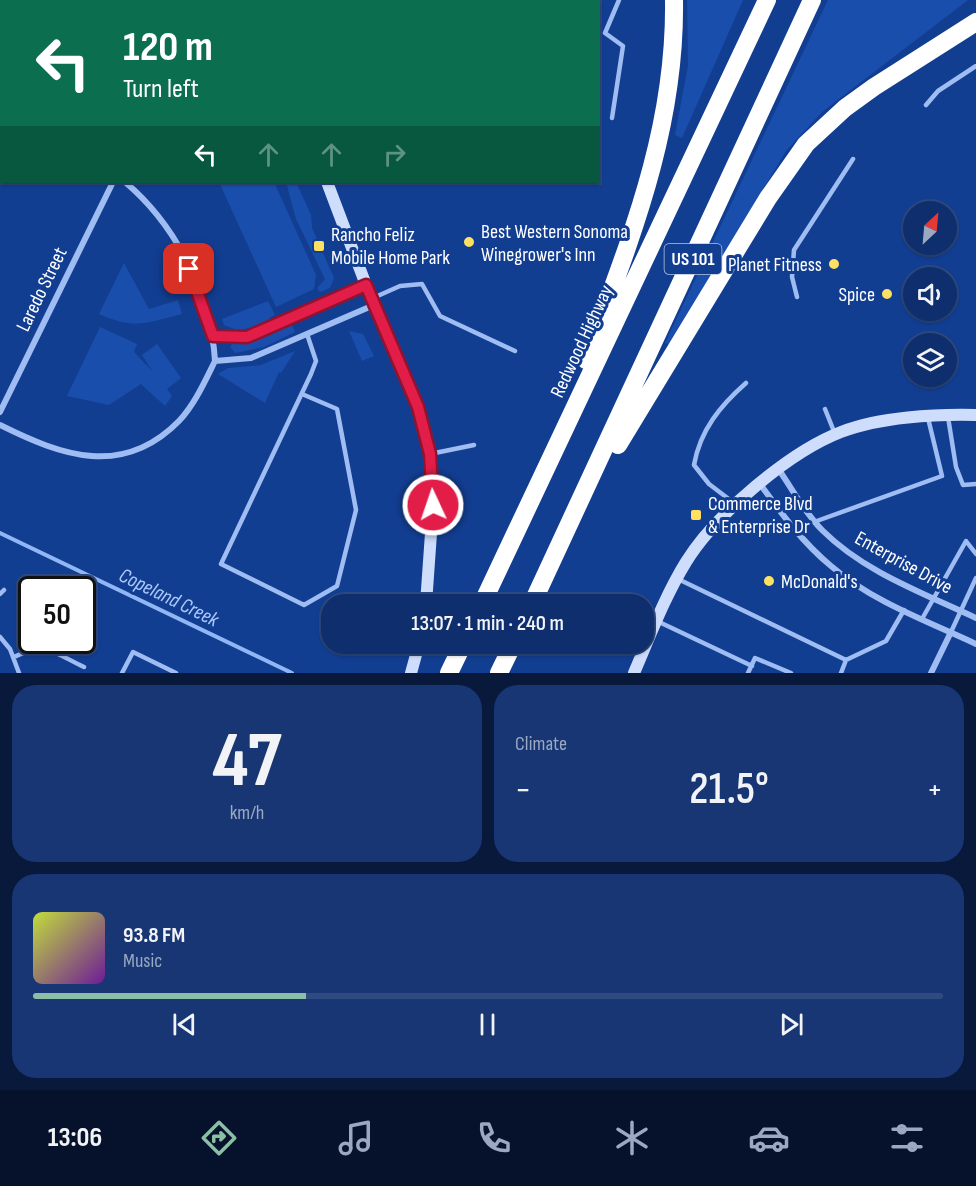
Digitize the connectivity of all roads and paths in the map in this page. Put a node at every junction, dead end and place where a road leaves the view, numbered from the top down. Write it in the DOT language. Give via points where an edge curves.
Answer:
graph roads {
  1 [pos="619,0"];
  2 [pos="674,0"];
  3 [pos="767,0"];
  4 [pos="812,0"];
  5 [pos="976,22"];
  6 [pos="600,31"];
  7 [pos="605,33"];
  8 [pos="976,66"];
  9 [pos="926,105"];
  10 [pos="612,118"];
  11 [pos="853,159"];
  12 [pos="113,183"];
  13 [pos="126,183"];
  14 [pos="327,183"];
  15 [pos="366,285"];
  16 [pos="797,297"];
  17 [pos="374,301"];
  18 [pos="307,334"];
  19 [pos="213,336"];
  20 [pos="515,351"];
  21 [pos="215,361"];
  22 [pos="746,383"];
  23 [pos="302,394"];
  24 [pos="825,409"];
  25 [pos="0,412"];
  26 [pos="948,414"];
  27 [pos="927,416"];
  28 [pos="976,416"];
  29 [pos="0,425"];
  30 [pos="836,434"];
  31 [pos="474,445"];
  32 [pos="430,454"];
  33 [pos="779,470"];
  34 [pos="540,481"];
  35 [pos="759,483"];
  36 [pos="976,484"];
  37 [pos="735,504"];
  38 [pos="573,518"];
  39 [pos="814,522"];
  40 [pos="976,554"];
  41 [pos="677,578"];
  42 [pos="976,578"];
  43 [pos="427,594"];
  44 [pos="487,594"];
  45 [pos="537,594"];
  46 [pos="932,598"];
  47 [pos="904,610"];
  48 [pos="960,611"];
  49 [pos="976,618"];
  50 [pos="922,619"];
  51 [pos="657,621"];
  52 [pos="951,632"];
  53 [pos="0,637"];
  54 [pos="976,644"];
  55 [pos="416,654"];
  56 [pos="459,654"];
  57 [pos="508,654"];
  58 [pos="14,657"];
  59 [pos="846,660"];
  60 [pos="752,666"];
  61 [pos="84,667"];
  62 [pos="19,673"];
  63 [pos="123,673"];
  64 [pos="176,673"];
  65 [pos="411,673"];
  66 [pos="449,673"];
  67 [pos="499,673"];
  68 [pos="634,673"];
  69 [pos="748,673"];
  70 [pos="792,673"];
  71 [pos="841,673"];
  72 [pos="931,673"];
  1 -- 7 [label="lane"];
  2 -- 34 [label="highway" via="673,59 654,167"];
  3 -- 34 [label="highway, Redwood Highway / US 101"];
  4 -- 38 [label="highway, US 101"];
  5 -- 38 [label="highway" via="874,87 806,144 768,198"];
  6 -- 7 [label="lane"];
  7 -- 10 [label="lane" via="622,46"];
  8 -- 9 [label="lane" via="938,91"];
  11 -- 16 [label="lane" via="794,250 792,277"];
  12 -- 25 [label="street, Laredo Street"];
  13 -- 19 [label="street" via="156,213 174,240 197,284"];
  14 -- 15 [label="street"];
  15 -- 17 [label="street"];
  15 -- 19 [label="street" via="247,337"];
  17 -- 18 [label="street"];
  17 -- 20 [label="lane" via="400,286 422,284 440,316"];
  17 -- 32 [label="street" via="418,407"];
  18 -- 21 [label="street" via="251,358"];
  18 -- 23 [label="lane" via="316,361"];
  19 -- 21 [label="street"];
  21 -- 29 [label="street" via="180,420 158,439 134,450 86,457 59,452"];
  22 -- 37 [label="lane" via="714,413 694,465 709,484"];
  23 -- 23 [label="lane" via="337,409 356,510 337,586 304,605 221,564"];
  24 -- 30 [label="lane"];
  26 -- 27 [label="street"];
  26 -- 28 [label="street"];
  26 -- 36 [label="lane" via="956,467 963,485"];
  27 -- 30 [label="street"];
  27 -- 39 [label="lane" via="942,476"];
  30 -- 33 [label="street"];
  31 -- 32 [label="lane"];
  32 -- 43 [label="street" via="433,505"];
  33 -- 35 [label="street"];
  33 -- 39 [label="street, Enterprise Drive"];
  34 -- 44 [label="highway, Redwood Highway / US 101"];
  35 -- 37 [label="street"];
  35 -- 47 [label="street, Enterprise Drive" via="789,523 832,567 871,594"];
  37 -- 41 [label="street" via="702,539"];
  38 -- 45 [label="highway, US 101"];
  39 -- 46 [label="street, Enterprise Drive" via="876,570"];
  40 -- 46 [label="lane" via="966,542"];
  41 -- 51 [label="street"];
  41 -- 59 [label="lane"];
  42 -- 48 [label="lane"];
  46 -- 48 [label="street, Enterprise Drive"];
  46 -- 50 [label="lane"];
  47 -- 50 [label="street, Enterprise Drive"];
  47 -- 59 [label="lane" via="886,641"];
  48 -- 49 [label="street, Enterprise Drive"];
  48 -- 52 [label="lane"];
  50 -- 52 [label="street, Enterprise Drive"];
  51 -- 60 [label="lane"];
  51 -- 68 [label="street"];
  52 -- 54 [label="street, Enterprise Drive"];
  52 -- 72 [label="street"];
  53 -- 58 [label="lane"];
  55 -- 65 [label="street"];
  56 -- 66 [label="highway"];
  57 -- 67 [label="highway"];
  58 -- 61 [label="lane" via="43,647"];
  58 -- 62 [label="lane"];
  59 -- 71 [label="lane"];
  60 -- 69 [label="lane"];
  60 -- 70 [label="lane" via="755,658"];
  63 -- 64 [label="lane" via="133,652"];
}
